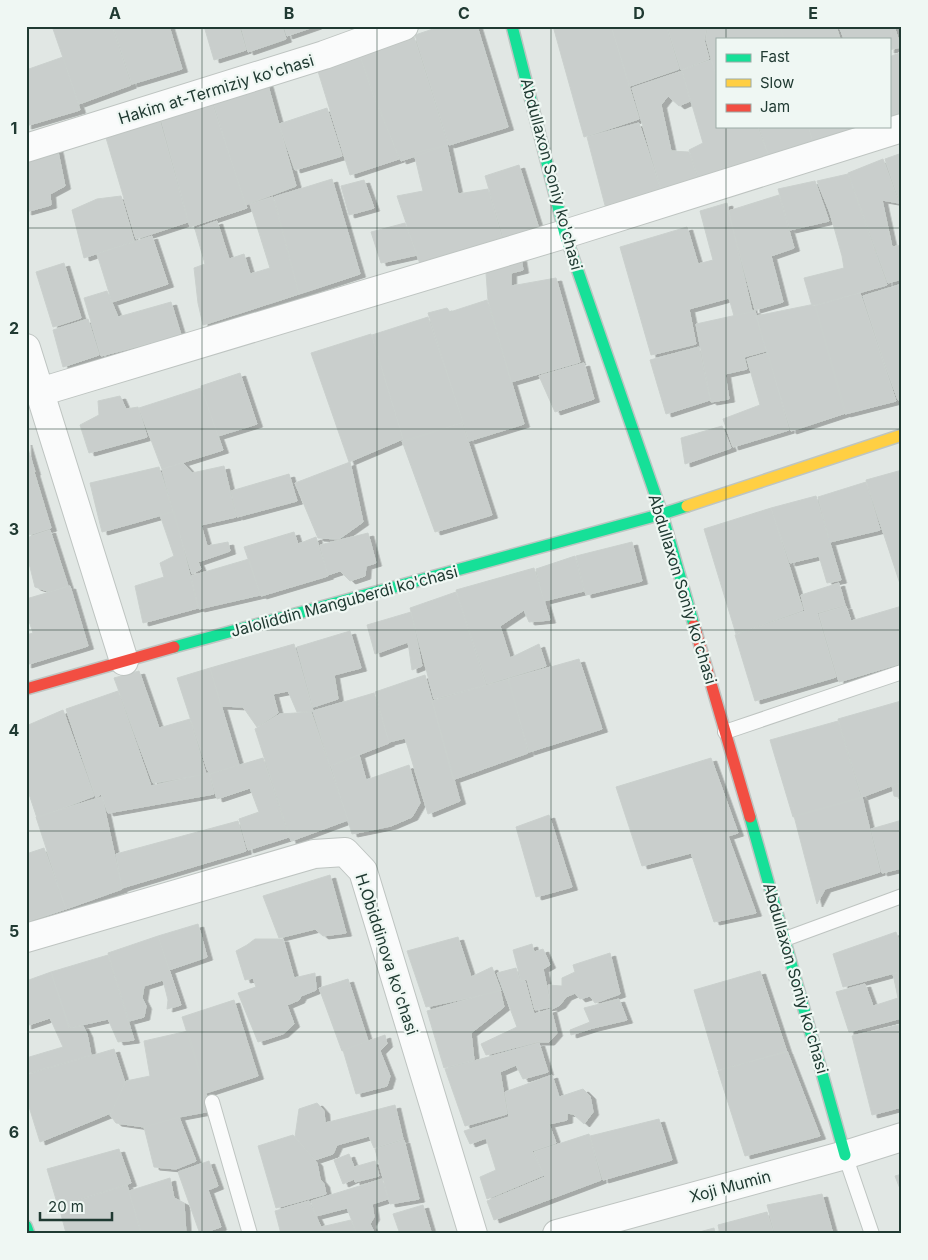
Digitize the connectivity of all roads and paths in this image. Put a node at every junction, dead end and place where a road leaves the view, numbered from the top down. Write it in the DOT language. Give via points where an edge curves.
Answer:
graph roads {
  1 [pos="404,26"];
  2 [pos="512,26"];
  3 [pos="902,128"];
  4 [pos="26,148"];
  5 [pos="565,234"];
  6 [pos="26,348"];
  7 [pos="40,392"];
  8 [pos="902,435"];
  9 [pos="662,514"];
  10 [pos="124,661"];
  11 [pos="902,672"];
  12 [pos="26,690"];
  13 [pos="725,732"];
  14 [pos="902,896"];
  15 [pos="26,938"];
  16 [pos="785,939"];
  17 [pos="212,1102"];
  18 [pos="902,1137"];
  19 [pos="845,1155"];
  20 [pos="26,1226"];
  21 [pos="29,1234"];
  22 [pos="250,1234"];
  23 [pos="473,1234"];
  24 [pos="557,1234"];
  25 [pos="872,1234"];
  1 -- 4 [label="street, Hakim at-Termiziy ko'chasi" via="324,55"];
  2 -- 5 [label="street, Abdullaxon Soniy ko'chasi"];
  3 -- 5 [label="street"];
  5 -- 7 [label="street"];
  5 -- 9 [label="street, Abdullaxon Soniy ko'chasi"];
  6 -- 7 [label="street"];
  7 -- 10 [label="street"];
  8 -- 9 [label="street, Jaloliddin Manguberdi ko'chasi"];
  9 -- 10 [label="street, Jaloliddin Manguberdi ko'chasi"];
  9 -- 13 [label="street, Abdullaxon Soniy ko'chasi"];
  10 -- 12 [label="street, Jaloliddin Manguberdi ko'chasi"];
  11 -- 13 [label="lane"];
  13 -- 16 [label="street, Abdullaxon Soniy ko'chasi"];
  14 -- 16 [label="lane"];
  15 -- 23 [label="street, H.Obiddinova ko'chasi" via="314,854 345,852 363,871"];
  16 -- 19 [label="street, Abdullaxon Soniy ko'chasi"];
  17 -- 22 [label="lane"];
  18 -- 19 [label="street, Xoji Mumin"];
  19 -- 24 [label="street, Xoji Mumin"];
  19 -- 25 [label="lane"];
  20 -- 21 [label="street"];
}
